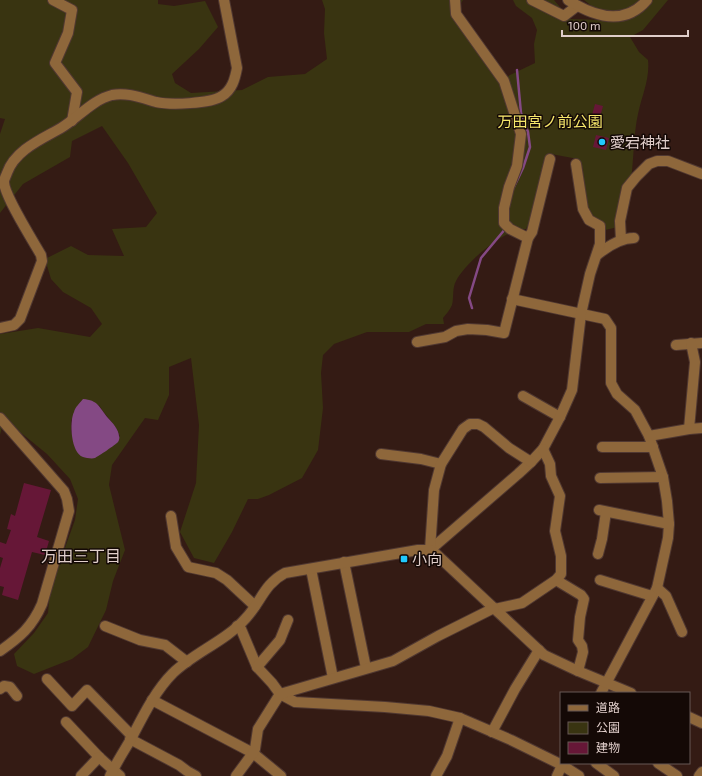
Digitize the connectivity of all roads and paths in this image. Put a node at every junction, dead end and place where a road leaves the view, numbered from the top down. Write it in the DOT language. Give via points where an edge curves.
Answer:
graph roads {
  1 [pos="53,0"];
  2 [pos="224,0"];
  3 [pos="455,0"];
  4 [pos="532,0"];
  5 [pos="568,0"];
  6 [pos="646,0"];
  7 [pos="577,6"];
  8 [pos="72,121"];
  9 [pos="550,159"];
  10 [pos="576,164"];
  11 [pos="702,174"];
  12 [pos="528,238"];
  13 [pos="634,238"];
  14 [pos="621,240"];
  15 [pos="597,255"];
  16 [pos="512,299"];
  17 [pos="581,314"];
  18 [pos="0,328"];
  19 [pos="417,342"];
  20 [pos="691,343"];
  21 [pos="702,343"];
  22 [pos="676,345"];
  23 [pos="523,396"];
  24 [pos="560,417"];
  25 [pos="0,418"];
  26 [pos="702,428"];
  27 [pos="689,429"];
  28 [pos="649,436"];
  29 [pos="602,447"];
  30 [pos="653,447"];
  31 [pos="543,449"];
  32 [pos="381,454"];
  33 [pos="531,462"];
  34 [pos="441,464"];
  35 [pos="663,477"];
  36 [pos="600,478"];
  37 [pos="171,516"];
  38 [pos="669,524"];
  39 [pos="430,550"];
  40 [pos="598,554"];
  41 [pos="344,562"];
  42 [pos="311,569"];
  43 [pos="556,580"];
  44 [pos="600,580"];
  45 [pos="654,592"];
  46 [pos="255,606"];
  47 [pos="495,609"];
  48 [pos="288,620"];
  49 [pos="105,626"];
  50 [pos="238,626"];
  51 [pos="682,632"];
  52 [pos="539,650"];
  53 [pos="0,651"];
  54 [pos="187,662"];
  55 [pos="257,667"];
  56 [pos="366,668"];
  57 [pos="578,671"];
  58 [pos="333,678"];
  59 [pos="47,679"];
  60 [pos="606,683"];
  61 [pos="0,689"];
  62 [pos="602,692"];
  63 [pos="628,692"];
  64 [pos="280,694"];
  65 [pos="17,696"];
  66 [pos="152,700"];
  67 [pos="690,717"];
  68 [pos="460,718"];
  69 [pos="66,722"];
  70 [pos="702,723"];
  71 [pos="492,732"];
  72 [pos="131,738"];
  73 [pos="253,753"];
  74 [pos="99,757"];
  75 [pos="560,763"];
  76 [pos="563,764"];
  77 [pos="597,764"];
  78 [pos="659,764"];
  79 [pos="702,772"];
  80 [pos="114,774"];
  81 [pos="81,776"];
  82 [pos="196,776"];
  83 [pos="236,776"];
  84 [pos="281,776"];
  85 [pos="436,776"];
  86 [pos="557,776"];
  87 [pos="579,776"];
  88 [pos="614,776"];
  89 [pos="677,776"];
  90 [pos="699,776"];
  1 -- 8 [label="street" via="72,10 68,33 55,62 77,92"];
  2 -- 8 [label="street" via="238,68 232,87 222,96 211,101 191,103 158,102 124,94 112,95 100,99"];
  3 -- 12 [label="street" via="456,14 504,81 511,102 520,141 504,208 504,223"];
  4 -- 7 [label="street" via="564,16"];
  5 -- 7 [label="street"];
  6 -- 7 [label="street" via="642,6 618,17 597,15"];
  8 -- 18 [label="street" via="29,147 15,159 4,182 10,201 42,261 20,319 14,325"];
  9 -- 12 [label="street" via="532,232"];
  10 -- 15 [label="street" via="583,209 589,220 600,226"];
  11 -- 14 [label="street" via="668,161 649,164 627,188 620,221"];
  12 -- 16 [label="street"];
  13 -- 14 [label="street"];
  14 -- 15 [label="street"];
  15 -- 17 [label="street"];
  16 -- 17 [label="street"];
  16 -- 19 [label="street" via="504,333 488,330 456,331 445,338"];
  17 -- 24 [label="street" via="572,390"];
  17 -- 28 [label="street" via="605,319 611,328 611,383 617,394 635,410"];
  20 -- 21 [label="street"];
  20 -- 22 [label="street"];
  20 -- 27 [label="street" via="695,362"];
  23 -- 24 [label="street"];
  24 -- 31 [label="street"];
  25 -- 53 [label="street" via="64,491 69,511 45,596 36,618 29,628"];
  26 -- 27 [label="street"];
  27 -- 28 [label="street"];
  28 -- 30 [label="street"];
  29 -- 30 [label="street"];
  30 -- 35 [label="street"];
  31 -- 33 [label="street"];
  31 -- 43 [label="street" via="560,496 555,531 562,568"];
  32 -- 34 [label="street"];
  33 -- 34 [label="street" via="484,427 470,424 463,430"];
  33 -- 39 [label="street"];
  34 -- 39 [label="street" via="434,490"];
  35 -- 36 [label="street"];
  35 -- 38 [label="street"];
  37 -- 46 [label="street" via="176,547 188,567 216,573"];
  38 -- 40 [label="street" via="602,511 602,539"];
  38 -- 45 [label="street" via="668,538"];
  39 -- 41 [label="street"];
  39 -- 47 [label="street"];
  41 -- 42 [label="street"];
  41 -- 56 [label="street"];
  42 -- 46 [label="street" via="285,573 276,578"];
  42 -- 58 [label="street"];
  43 -- 47 [label="street" via="522,603"];
  43 -- 57 [label="street" via="584,599 578,640 582,646"];
  44 -- 45 [label="street"];
  45 -- 51 [label="street" via="666,596"];
  45 -- 60 [label="street"];
  46 -- 50 [label="street"];
  47 -- 52 [label="street"];
  47 -- 56 [label="street" via="393,661"];
  48 -- 55 [label="street" via="280,640"];
  49 -- 54 [label="street" via="140,640 166,645"];
  50 -- 54 [label="street"];
  50 -- 55 [label="street"];
  52 -- 57 [label="street" via="544,655"];
  52 -- 71 [label="street"];
  54 -- 66 [label="street" via="173,673"];
  55 -- 64 [label="street"];
  56 -- 58 [label="street"];
  57 -- 60 [label="street"];
  58 -- 64 [label="street"];
  59 -- 72 [label="street" via="72,706 87,690"];
  60 -- 62 [label="street"];
  60 -- 63 [label="street"];
  61 -- 65 [label="street" via="4,686 10,687"];
  64 -- 68 [label="street" via="295,702 429,711"];
  64 -- 73 [label="street" via="258,729"];
  66 -- 72 [label="street"];
  66 -- 73 [label="street"];
  67 -- 70 [label="street"];
  68 -- 71 [label="street"];
  68 -- 85 [label="street" via="447,756"];
  69 -- 74 [label="street"];
  71 -- 75 [label="street"];
  72 -- 80 [label="street"];
  72 -- 82 [label="street"];
  73 -- 83 [label="street"];
  73 -- 84 [label="street"];
  74 -- 80 [label="street"];
  74 -- 81 [label="street"];
  76 -- 86 [label="street"];
  76 -- 87 [label="street"];
  77 -- 88 [label="street"];
  78 -- 89 [label="street"];
  79 -- 90 [label="street"];
}
